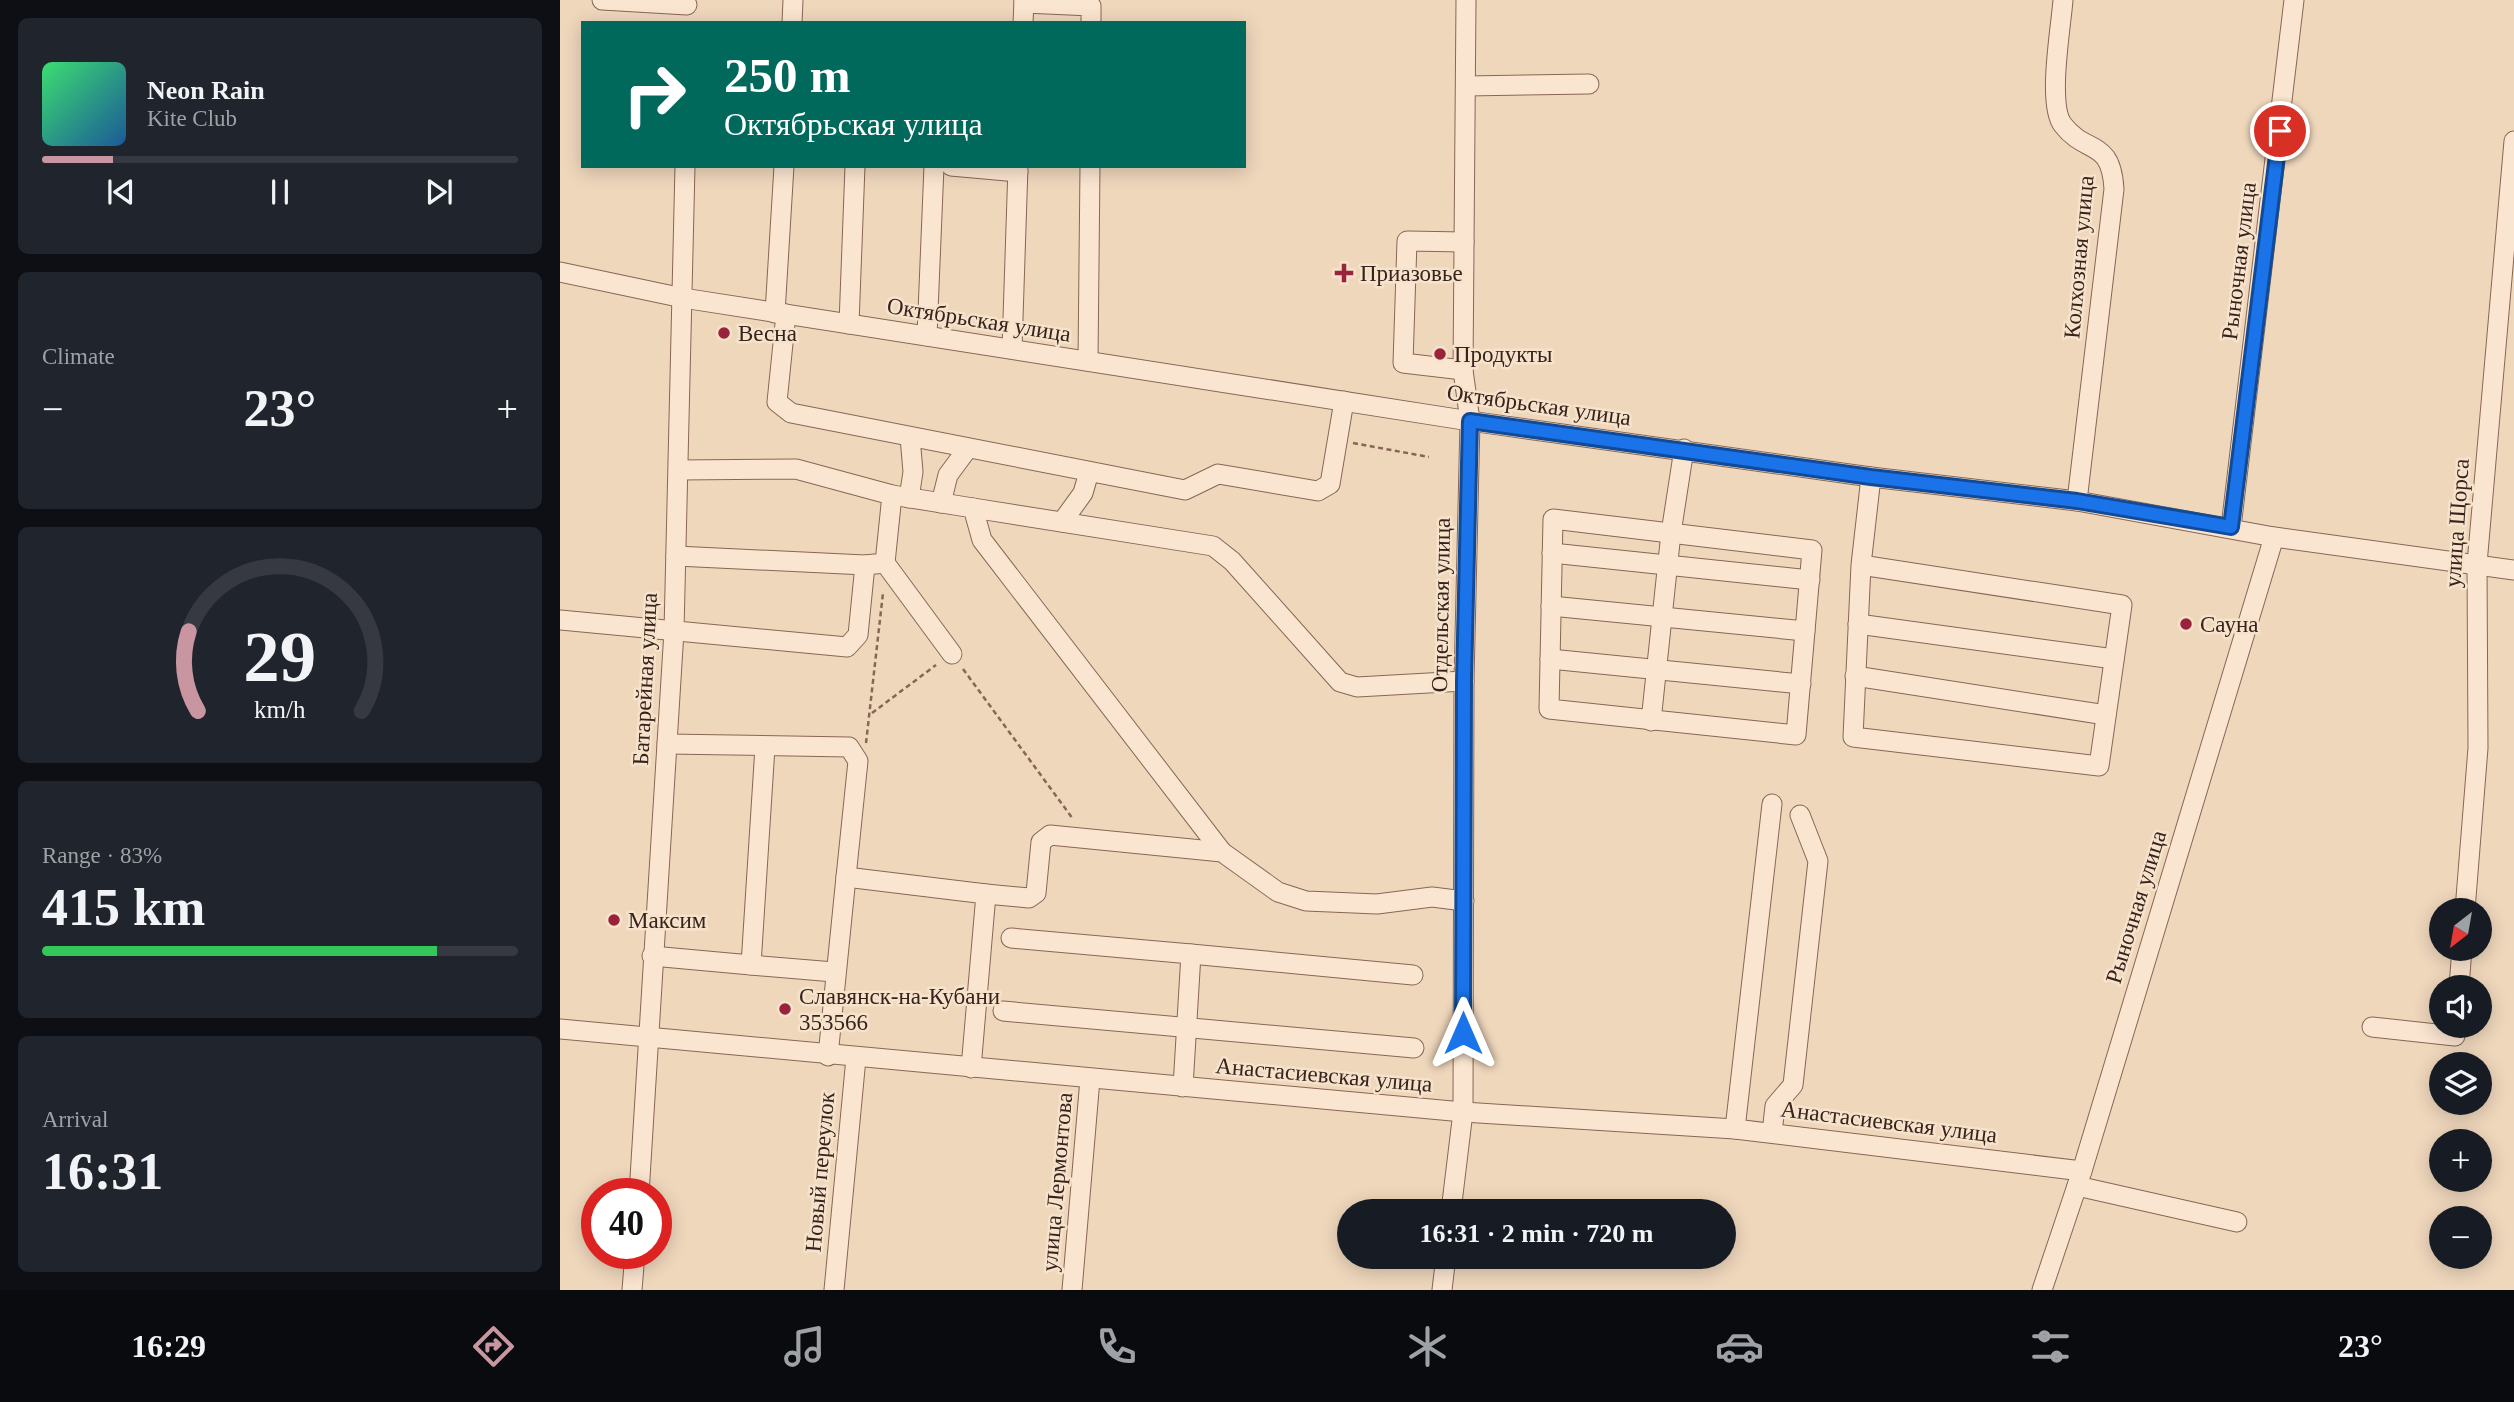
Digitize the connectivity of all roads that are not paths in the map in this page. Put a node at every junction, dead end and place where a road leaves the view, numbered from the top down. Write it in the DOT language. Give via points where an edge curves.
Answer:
graph roads {
  1 [pos="602,0"];
  2 [pos="793,0"];
  3 [pos="1466,0"];
  4 [pos="2063,0"];
  5 [pos="2294,0"];
  6 [pos="1024,1"];
  7 [pos="687,9"];
  8 [pos="792,21"];
  9 [pos="1023,21"];
  10 [pos="1091,21"];
  11 [pos="1589,84"];
  12 [pos="1466,86"];
  13 [pos="2514,141"];
  14 [pos="685,168"];
  15 [pos="784,168"];
  16 [pos="855,168"];
  17 [pos="934,168"];
  18 [pos="996,168"];
  19 [pos="1090,168"];
  20 [pos="1018,169"];
  21 [pos="1464,242"];
  22 [pos="560,272"];
  23 [pos="683,298"];
  24 [pos="781,314"];
  25 [pos="849,324"];
  26 [pos="927,337"];
  27 [pos="1012,349"];
  28 [pos="1088,361"];
  29 [pos="1463,370"];
  30 [pos="1344,401"];
  31 [pos="1470,421"];
  32 [pos="910,437"];
  33 [pos="968,448"];
  34 [pos="1684,449"];
  35 [pos="678,470"];
  36 [pos="1089,472"];
  37 [pos="1871,477"];
  38 [pos="901,496"];
  39 [pos="2077,501"];
  40 [pos="941,503"];
  41 [pos="973,508"];
  42 [pos="1062,522"];
  43 [pos="2231,527"];
  44 [pos="1671,533"];
  45 [pos="2274,537"];
  46 [pos="1552,553"];
  47 [pos="676,556"];
  48 [pos="2477,564"];
  49 [pos="877,565"];
  50 [pos="1861,565"];
  51 [pos="1667,567"];
  52 [pos="2514,570"];
  53 [pos="1810,580"];
  54 [pos="1551,606"];
  55 [pos="1662,617"];
  56 [pos="560,620"];
  57 [pos="1858,624"];
  58 [pos="674,631"];
  59 [pos="1805,631"];
  60 [pos="951,653"];
  61 [pos="1550,659"];
  62 [pos="2114,659"];
  63 [pos="1656,669"];
  64 [pos="1856,676"];
  65 [pos="1464,681"];
  66 [pos="1801,684"];
  67 [pos="2106,715"];
  68 [pos="1651,721"];
  69 [pos="667,744"];
  70 [pos="765,747"];
  71 [pos="1772,804"];
  72 [pos="1800,815"];
  73 [pos="1222,852"];
  74 [pos="846,877"];
  75 [pos="986,894"];
  76 [pos="2466,898"];
  77 [pos="1464,901"];
  78 [pos="1011,937"];
  79 [pos="1192,954"];
  80 [pos="652,956"];
  81 [pos="751,964"];
  82 [pos="834,972"];
  83 [pos="1413,975"];
  84 [pos="1003,1011"];
  85 [pos="1187,1027"];
  86 [pos="2372,1027"];
  87 [pos="560,1030"];
  88 [pos="2429,1033"];
  89 [pos="649,1040"];
  90 [pos="1414,1048"];
  91 [pos="828,1056"];
  92 [pos="856,1058"];
  93 [pos="971,1068"];
  94 [pos="1090,1079"];
  95 [pos="1183,1087"];
  96 [pos="1463,1112"];
  97 [pos="1735,1129"];
  98 [pos="1772,1133"];
  99 [pos="640,1178"];
  100 [pos="2080,1178"];
  101 [pos="1452,1199"];
  102 [pos="2237,1222"];
  103 [pos="634,1269"];
  104 [pos="1444,1269"];
  105 [pos="632,1290"];
  106 [pos="834,1290"];
  107 [pos="1072,1290"];
  108 [pos="1442,1290"];
  109 [pos="2042,1290"];
  1 -- 7 [label="street"];
  2 -- 8 [label="street"];
  3 -- 12 [label="street, Отдельская улица"];
  4 -- 39 [label="street, Колхозная улица" via="2056,107 2063,125 2102,151 2113,169 2114,189"];
  5 -- 43 [label="street, Рыночная улица"];
  6 -- 9 [label="street"];
  6 -- 10 [label="street" via="1091,6"];
  11 -- 12 [label="street"];
  12 -- 21 [label="street, Отдельская улица"];
  13 -- 48 [label="street, улица Щорса"];
  14 -- 23 [label="street, Батарейная улица"];
  15 -- 24 [label="street"];
  16 -- 25 [label="street"];
  17 -- 26 [label="street"];
  18 -- 20 [label="street"];
  19 -- 28 [label="street"];
  20 -- 27 [label="street"];
  21 -- 29 [label="street, Отдельская улица"];
  21 -- 29 [label="street" via="1407,241 1403,363"];
  22 -- 23 [label="street, Октябрьская улица"];
  23 -- 24 [label="street, Октябрьская улица"];
  23 -- 35 [label="street, Батарейная улица"];
  24 -- 25 [label="street, Октябрьская улица"];
  24 -- 32 [label="street" via="777,401 791,413"];
  25 -- 26 [label="street, Октябрьская улица"];
  26 -- 27 [label="street, Октябрьская улица"];
  27 -- 28 [label="street, Октябрьская улица"];
  28 -- 30 [label="street, Октябрьская улица"];
  29 -- 31 [label="street, Отдельская улица"];
  30 -- 31 [label="street, Октябрьская улица"];
  30 -- 36 [label="street" via="1330,484 1318,491 1218,474 1185,490"];
  31 -- 34 [label="street, Октябрьская улица"];
  31 -- 65 [label="street, Отдельская улица"];
  32 -- 33 [label="street"];
  32 -- 38 [label="street" via="913,472"];
  33 -- 36 [label="street"];
  33 -- 40 [label="street" via="948,475"];
  34 -- 37 [label="street, Октябрьская улица"];
  34 -- 44 [label="street"];
  35 -- 38 [label="street" via="796,470"];
  35 -- 47 [label="street, Батарейная улица"];
  36 -- 42 [label="street" via="1083,493"];
  37 -- 39 [label="street, Октябрьская улица"];
  37 -- 50 [label="street"];
  38 -- 40 [label="street"];
  38 -- 49 [label="street"];
  39 -- 43 [label="street, Октябрьская улица"];
  40 -- 41 [label="street"];
  41 -- 42 [label="street"];
  41 -- 73 [label="street" via="982,540"];
  42 -- 65 [label="street" via="1213,546 1232,561 1340,682 1357,687"];
  43 -- 45 [label="street, Октябрьская улица"];
  44 -- 46 [label="street" via="1553,519"];
  44 -- 51 [label="street"];
  44 -- 53 [label="street" via="1812,550"];
  45 -- 48 [label="street, Октябрьская улица"];
  45 -- 100 [label="street, Рыночная улица"];
  46 -- 51 [label="street"];
  46 -- 54 [label="street"];
  47 -- 49 [label="street"];
  47 -- 58 [label="street, Батарейная улица"];
  48 -- 52 [label="street, Октябрьская улица"];
  48 -- 76 [label="street, улица Щорса" via="2478,748"];
  49 -- 58 [label="street" via="858,635 846,647"];
  49 -- 60 [label="street"];
  50 -- 57 [label="street"];
  50 -- 62 [label="street" via="2122,605"];
  51 -- 53 [label="street"];
  51 -- 55 [label="street"];
  53 -- 59 [label="street"];
  54 -- 55 [label="street"];
  54 -- 61 [label="street"];
  55 -- 59 [label="street"];
  55 -- 63 [label="street"];
  56 -- 58 [label="street"];
  57 -- 62 [label="street"];
  57 -- 64 [label="street"];
  58 -- 69 [label="street, Батарейная улица"];
  59 -- 66 [label="street"];
  61 -- 63 [label="street"];
  61 -- 68 [label="street" via="1549,709"];
  62 -- 67 [label="street"];
  63 -- 66 [label="street"];
  63 -- 68 [label="street"];
  64 -- 67 [label="street"];
  64 -- 67 [label="street" via="1853,737 2099,766"];
  65 -- 77 [label="street, Отдельская улица"];
  66 -- 68 [label="street" via="1796,734"];
  69 -- 70 [label="street"];
  69 -- 80 [label="street, Батарейная улица"];
  70 -- 74 [label="street" via="849,747 858,761"];
  70 -- 81 [label="street"];
  71 -- 97 [label="street"];
  72 -- 98 [label="street" via="1818,861 1794,1085 1774,1106"];
  73 -- 75 [label="street" via="1050,835 1041,842 1036,893 1029,898"];
  73 -- 77 [label="street" via="1278,892 1306,901 1377,904 1432,897"];
  74 -- 75 [label="street"];
  74 -- 82 [label="street"];
  75 -- 93 [label="street"];
  77 -- 96 [label="street, Отдельская улица"];
  78 -- 79 [label="street"];
  79 -- 83 [label="street"];
  79 -- 85 [label="street"];
  80 -- 81 [label="street"];
  80 -- 89 [label="street, Батарейная улица"];
  81 -- 82 [label="street"];
  82 -- 91 [label="street"];
  84 -- 85 [label="street"];
  85 -- 90 [label="street"];
  85 -- 95 [label="street"];
  86 -- 88 [label="street"];
  87 -- 89 [label="street, Анастасиевская улица"];
  89 -- 91 [label="street, Анастасиевская улица"];
  89 -- 99 [label="street, Батарейная улица"];
  91 -- 92 [label="street, Анастасиевская улица"];
  92 -- 93 [label="street, Анастасиевская улица"];
  92 -- 106 [label="street, Новый переулок"];
  93 -- 94 [label="street, Анастасиевская улица"];
  94 -- 95 [label="street, Анастасиевская улица"];
  94 -- 107 [label="street, улица Лермонтова"];
  95 -- 96 [label="street, Анастасиевская улица"];
  96 -- 97 [label="street, Анастасиевская улица"];
  96 -- 101 [label="street, Отдельская улица"];
  97 -- 98 [label="street, Анастасиевская улица"];
  98 -- 100 [label="street, Анастасиевская улица"];
  100 -- 102 [label="street, Анастасиевская улица"];
  100 -- 109 [label="street, Рыночная улица"];
  103 -- 105 [label="street"];
  104 -- 108 [label="street"];
}
